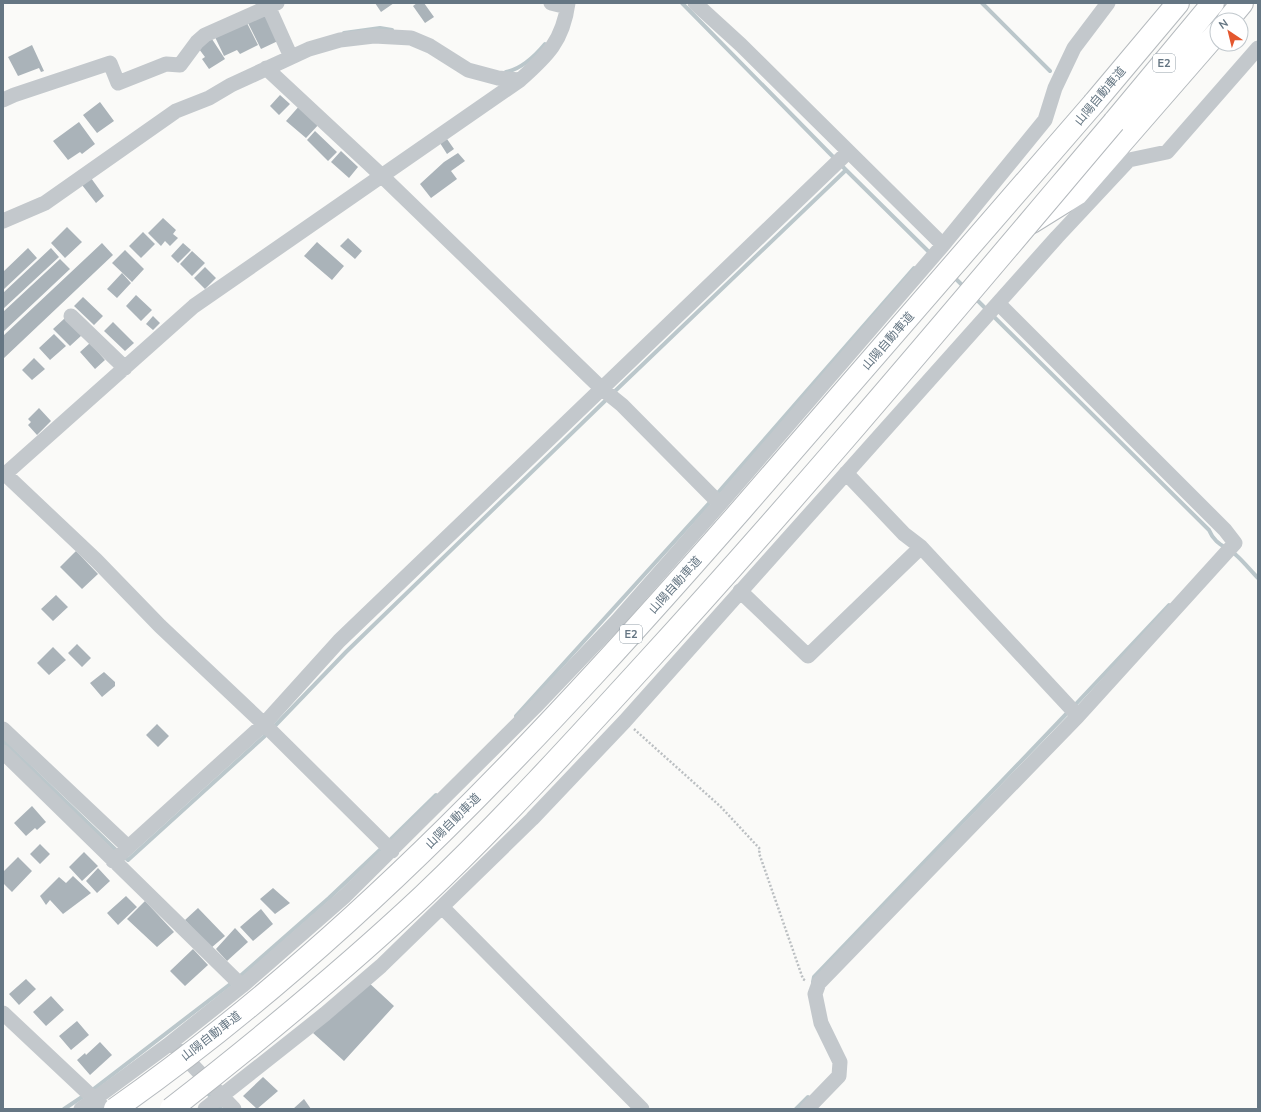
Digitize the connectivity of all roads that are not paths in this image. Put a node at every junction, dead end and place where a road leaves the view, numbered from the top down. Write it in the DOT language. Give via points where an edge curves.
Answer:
graph roads {
  1 [pos="695,3"];
  2 [pos="1108,3"];
  3 [pos="1162,3"];
  4 [pos="1178,3"];
  5 [pos="1213,3"];
  6 [pos="1242,3"];
  7 [pos="273,5"];
  8 [pos="561,5"];
  9 [pos="1235,12"];
  10 [pos="1209,40"];
  11 [pos="1258,48"];
  12 [pos="290,53"];
  13 [pos="266,68"];
  14 [pos="520,80"];
  15 [pos="3,100"];
  16 [pos="1094,104"];
  17 [pos="1122,129"];
  18 [pos="841,158"];
  19 [pos="382,176"];
  20 [pos="3,221"];
  21 [pos="937,253"];
  22 [pos="992,310"];
  23 [pos="71,316"];
  24 [pos="124,368"];
  25 [pos="607,393"];
  26 [pos="846,473"];
  27 [pos="4,475"];
  28 [pos="716,500"];
  29 [pos="921,547"];
  30 [pos="740,591"];
  31 [pos="1073,711"];
  32 [pos="268,728"];
  33 [pos="3,729"];
  34 [pos="3,752"];
  35 [pos="387,847"];
  36 [pos="120,854"];
  37 [pos="442,907"];
  38 [pos="238,982"];
  39 [pos="3,1014"];
  40 [pos="168,1046"];
  41 [pos="94,1098"];
  42 [pos="214,1102"];
  43 [pos="81,1109"];
  44 [pos="115,1109"];
  45 [pos="171,1109"];
  46 [pos="234,1109"];
  47 [pos="642,1109"];
  48 [pos="807,1109"];
  1 -- 18 [label="street" via="741,45"];
  2 -- 21 [label="street" via="1074,48 1055,88 1045,120"];
  3 -- 16 [label="highway"];
  4 -- 16 [label="highway, 山陽自動車道 / E2"];
  5 -- 17 [label="highway, E2"];
  6 -- 9 [label="highway"];
  7 -- 12 [label="street"];
  7 -- 15 [label="street" via="205,35 180,65 166,64 118,83 110,63"];
  8 -- 14 [label="street" via="559,38 545,58"];
  10 -- 17 [label="highway"];
  11 -- 22 [label="street" via="1167,152 1129,160"];
  12 -- 13 [label="street"];
  12 -- 14 [label="street" via="340,40 374,36 411,38 430,46 468,70 498,78"];
  13 -- 19 [label="street"];
  13 -- 20 [label="street" via="209,98 176,111 45,203"];
  14 -- 19 [label="street"];
  16 -- 44 [label="highway, 山陽自動車道 / E2, bridge" via="661,602 531,742 407,867 317,949 233,1020"];
  17 -- 45 [label="highway, E2, bridge" via="1028,224 798,494 542,777 425,894 339,973"];
  18 -- 21 [label="street"];
  18 -- 25 [label="street"];
  19 -- 24 [label="street" via="194,306"];
  19 -- 25 [label="street"];
  21 -- 28 [label="street"];
  22 -- 26 [label="street"];
  22 -- 31 [label="street" via="1225,530 1235,543"];
  23 -- 24 [label="street"];
  24 -- 27 [label="street"];
  25 -- 28 [label="street"];
  25 -- 32 [label="street" via="339,641"];
  26 -- 29 [label="street" via="904,534"];
  26 -- 30 [label="street"];
  27 -- 32 [label="street" via="96,560 160,626"];
  28 -- 35 [label="street" via="617,621 535,707"];
  29 -- 30 [label="street" via="808,656"];
  29 -- 31 [label="street"];
  30 -- 37 [label="street" via="625,721 532,819"];
  31 -- 48 [label="street" via="819,983 815,994 821,1023 840,1062 839,1076"];
  32 -- 35 [label="street"];
  32 -- 36 [label="street"];
  33 -- 36 [label="street"];
  34 -- 36 [label="street"];
  35 -- 38 [label="street" via="345,896"];
  36 -- 38 [label="street"];
  37 -- 42 [label="street" via="326,1014"];
  37 -- 47 [label="street"];
  38 -- 40 [label="street"];
  39 -- 41 [label="street"];
  40 -- 41 [label="street"];
  40 -- 42 [label="street"];
  41 -- 43 [label="street"];
  42 -- 46 [label="street"];
}
